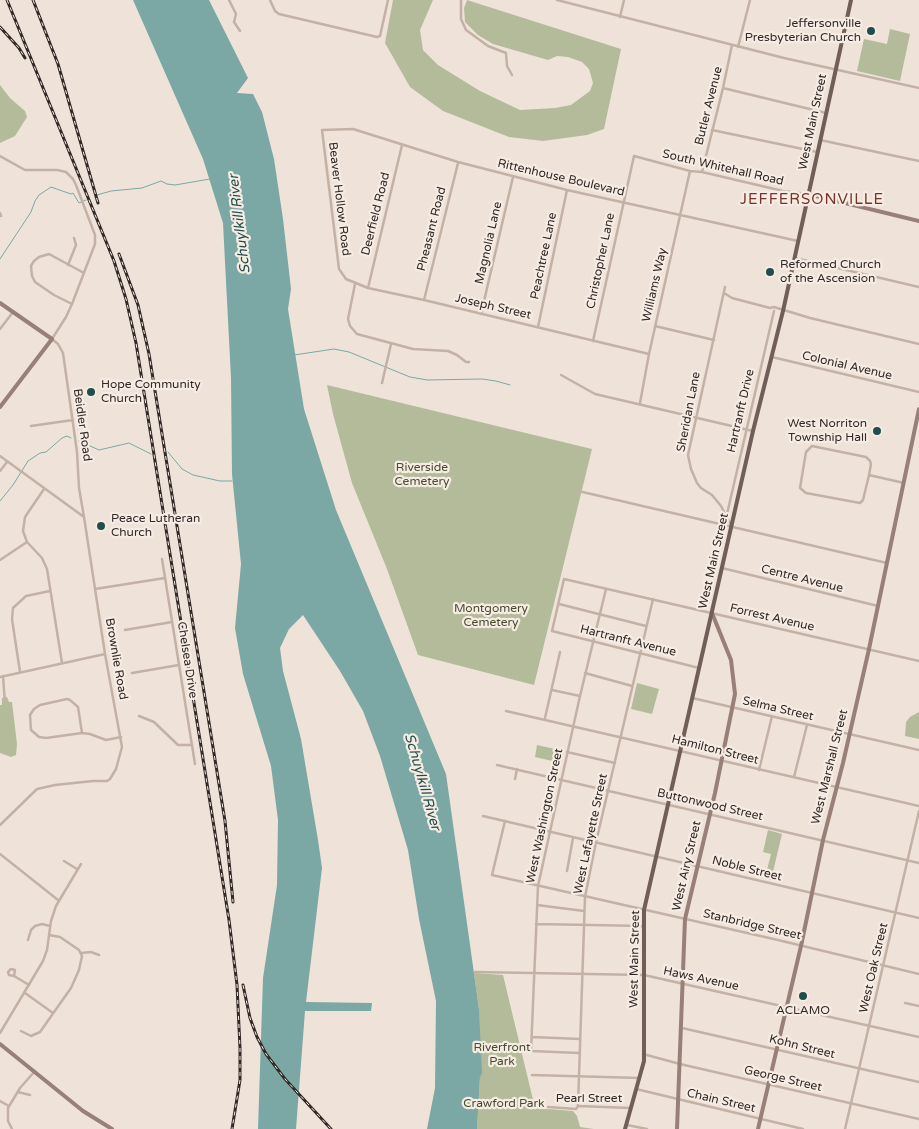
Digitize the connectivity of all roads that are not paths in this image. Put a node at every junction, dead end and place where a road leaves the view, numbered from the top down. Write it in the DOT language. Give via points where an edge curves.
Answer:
graph roads {
  1 [pos="228,0"];
  2 [pos="270,0"];
  3 [pos="388,0"];
  4 [pos="461,0"];
  5 [pos="557,0"];
  6 [pos="624,0"];
  7 [pos="750,0"];
  8 [pos="851,0"];
  9 [pos="620,16"];
  10 [pos="240,32"];
  11 [pos="732,45"];
  12 [pos="738,46"];
  13 [pos="835,70"];
  14 [pos="512,75"];
  15 [pos="724,88"];
  16 [pos="919,88"];
  17 [pos="826,113"];
  18 [pos="322,130"];
  19 [pos="712,130"];
  20 [pos="820,140"];
  21 [pos="402,145"];
  22 [pos="817,152"];
  23 [pos="0,156"];
  24 [pos="634,156"];
  25 [pos="919,161"];
  26 [pos="458,162"];
  27 [pos="690,171"];
  28 [pos="702,172"];
  29 [pos="513,176"];
  30 [pos="568,190"];
  31 [pos="808,194"];
  32 [pos="623,202"];
  33 [pos="680,216"];
  34 [pos="919,221"];
  35 [pos="74,238"];
  36 [pos="798,241"];
  37 [pos="794,258"];
  38 [pos="68,265"];
  39 [pos="339,269"];
  40 [pos="84,273"];
  41 [pos="355,284"];
  42 [pos="725,287"];
  43 [pos="919,287"];
  44 [pos="368,288"];
  45 [pos="724,293"];
  46 [pos="732,298"];
  47 [pos="424,300"];
  48 [pos="722,301"];
  49 [pos="0,303"];
  50 [pos="72,304"];
  51 [pos="770,308"];
  52 [pos="774,310"];
  53 [pos="783,311"];
  54 [pos="13,312"];
  55 [pos="481,314"];
  56 [pos="655,326"];
  57 [pos="538,327"];
  58 [pos="0,329"];
  59 [pos="52,339"];
  60 [pos="714,340"];
  61 [pos="593,341"];
  62 [pos="391,344"];
  63 [pos="919,344"];
  64 [pos="649,354"];
  65 [pos="772,357"];
  66 [pos="469,362"];
  67 [pos="561,374"];
  68 [pos="382,383"];
  69 [pos="919,392"];
  70 [pos="640,403"];
  71 [pos="0,407"];
  72 [pos="919,409"];
  73 [pos="696,417"];
  74 [pos="73,420"];
  75 [pos="32,426"];
  76 [pos="746,429"];
  77 [pos="753,430"];
  78 [pos="0,456"];
  79 [pos="7,462"];
  80 [pos="0,471"];
  81 [pos="869,475"];
  82 [pos="904,483"];
  83 [pos="44,489"];
  84 [pos="574,490"];
  85 [pos="726,516"];
  86 [pos="84,517"];
  87 [pos="732,526"];
  88 [pos="27,542"];
  89 [pos="162,559"];
  90 [pos="0,560"];
  91 [pos="887,563"];
  92 [pos="722,568"];
  93 [pos="165,578"];
  94 [pos="606,588"];
  95 [pos="95,589"];
  96 [pos="50,591"];
  97 [pos="653,599"];
  98 [pos="558,604"];
  99 [pos="878,606"];
  100 [pos="712,613"];
  101 [pos="599,614"];
  102 [pos="172,622"];
  103 [pos="646,626"];
  104 [pos="125,630"];
  105 [pos="594,641"];
  106 [pos="869,649"];
  107 [pos="560,652"];
  108 [pos="640,653"];
  109 [pos="105,654"];
  110 [pos="919,661"];
  111 [pos="62,663"];
  112 [pos="179,665"];
  113 [pos="699,668"];
  114 [pos="20,672"];
  115 [pos="132,673"];
  116 [pos="585,673"];
  117 [pos="2,676"];
  118 [pos="632,686"];
  119 [pos="552,690"];
  120 [pos="580,696"];
  121 [pos="692,698"];
  122 [pos="5,703"];
  123 [pos="734,708"];
  124 [pos="506,711"];
  125 [pos="139,716"];
  126 [pos="772,716"];
  127 [pos="544,718"];
  128 [pos="807,724"];
  129 [pos="573,726"];
  130 [pos="82,733"];
  131 [pos="849,735"];
  132 [pos="621,736"];
  133 [pos="121,737"];
  134 [pos="192,745"];
  135 [pos="680,750"];
  136 [pos="919,750"];
  137 [pos="567,752"];
  138 [pos="722,760"];
  139 [pos="615,763"];
  140 [pos="195,764"];
  141 [pos="497,765"];
  142 [pos="517,769"];
  143 [pos="759,770"];
  144 [pos="794,777"];
  145 [pos="515,779"];
  146 [pos="561,779"];
  147 [pos="836,788"];
  148 [pos="609,791"];
  149 [pos="668,804"];
  150 [pos="919,806"];
  151 [pos="919,811"];
  152 [pos="710,813"];
  153 [pos="483,816"];
  154 [pos="505,821"];
  155 [pos="0,825"];
  156 [pos="549,831"];
  157 [pos="573,838"];
  158 [pos="823,840"];
  159 [pos="596,842"];
  160 [pos="0,854"];
  161 [pos="656,857"];
  162 [pos="908,860"];
  163 [pos="64,861"];
  164 [pos="919,863"];
  165 [pos="81,864"];
  166 [pos="698,867"];
  167 [pos="77,870"];
  168 [pos="567,871"];
  169 [pos="538,886"];
  170 [pos="812,894"];
  171 [pos="585,897"];
  172 [pos="58,900"];
  173 [pos="537,905"];
  174 [pos="644,910"];
  175 [pos="584,911"];
  176 [pos="896,913"];
  177 [pos="919,918"];
  178 [pos="685,919"];
  179 [pos="536,924"];
  180 [pos="584,925"];
  181 [pos="50,926"];
  182 [pos="644,926"];
  183 [pos="49,935"];
  184 [pos="28,940"];
  185 [pos="801,946"];
  186 [pos="81,953"];
  187 [pos="99,955"];
  188 [pos="884,966"];
  189 [pos="475,972"];
  190 [pos="534,972"];
  191 [pos="582,973"];
  192 [pos="919,974"];
  193 [pos="644,975"];
  194 [pos="14,976"];
  195 [pos="682,983"];
  196 [pos="29,986"];
  197 [pos="25,993"];
  198 [pos="905,1003"];
  199 [pos="919,1006"];
  200 [pos="787,1007"];
  201 [pos="53,1013"];
  202 [pos="869,1026"];
  203 [pos="681,1028"];
  204 [pos="21,1031"];
  205 [pos="0,1033"];
  206 [pos="532,1037"];
  207 [pos="919,1037"];
  208 [pos="580,1039"];
  209 [pos="0,1044"];
  210 [pos="777,1050"];
  211 [pos="579,1053"];
  212 [pos="644,1054"];
  213 [pos="680,1064"];
  214 [pos="859,1070"];
  215 [pos="35,1071"];
  216 [pos="532,1074"];
  217 [pos="578,1076"];
  218 [pos="640,1078"];
  219 [pos="919,1082"];
  220 [pos="769,1084"];
  221 [pos="636,1089"];
  222 [pos="18,1092"];
  223 [pos="30,1095"];
  224 [pos="678,1100"];
  225 [pos="0,1101"];
  226 [pos="852,1103"];
  227 [pos="9,1106"];
  228 [pos="578,1106"];
  229 [pos="548,1108"];
  230 [pos="630,1108"];
  231 [pos="761,1118"];
  232 [pos="919,1120"];
  233 [pos="626,1127"];
  234 [pos="12,1129"];
  235 [pos="112,1129"];
  236 [pos="647,1129"];
  237 [pos="678,1129"];
  238 [pos="758,1129"];
  239 [pos="803,1129"];
  240 [pos="845,1129"];
  1 -- 10 [label="street" via="236,14 234,22"];
  2 -- 3 [label="street" via="279,14 377,37 380,36"];
  4 -- 14 [label="street" via="464,28 487,46 506,53"];
  5 -- 9 [label="street"];
  6 -- 9 [label="street"];
  7 -- 12 [label="street"];
  8 -- 13 [label="main road, West Main Street"];
  9 -- 11 [label="street"];
  11 -- 12 [label="street"];
  11 -- 15 [label="street, Butler Avenue"];
  12 -- 13 [label="street"];
  13 -- 16 [label="street"];
  13 -- 17 [label="main road, West Main Street"];
  15 -- 17 [label="street"];
  15 -- 19 [label="street, Butler Avenue"];
  17 -- 20 [label="main road, West Main Street"];
  18 -- 21 [label="street, Rittenhouse Boulevard" via="354,129"];
  18 -- 39 [label="street, Beaver Hollow Road"];
  19 -- 22 [label="street"];
  19 -- 28 [label="street, Butler Avenue"];
  20 -- 22 [label="main road, West Main Street"];
  20 -- 25 [label="street"];
  21 -- 26 [label="street, Rittenhouse Boulevard"];
  21 -- 44 [label="street, Deerfield Road"];
  22 -- 31 [label="main road, West Main Street"];
  23 -- 40 [label="street" via="25,170 57,170 73,178 96,238"];
  24 -- 27 [label="street, South Whitehall Road"];
  24 -- 32 [label="street, Christopher Lane"];
  26 -- 29 [label="street, Rittenhouse Boulevard"];
  26 -- 47 [label="street, Pheasant Road"];
  27 -- 28 [label="street, South Whitehall Road"];
  27 -- 33 [label="street, Williams Way"];
  28 -- 31 [label="street, South Whitehall Road"];
  29 -- 30 [label="street, Rittenhouse Boulevard"];
  29 -- 55 [label="street, Magnolia Lane"];
  30 -- 32 [label="street, Rittenhouse Boulevard"];
  30 -- 57 [label="street, Peachtree Lane"];
  31 -- 34 [label="street"];
  31 -- 36 [label="main road, West Main Street"];
  32 -- 33 [label="street, Rittenhouse Boulevard"];
  32 -- 61 [label="street, Christopher Lane"];
  33 -- 36 [label="street, Rittenhouse Boulevard"];
  33 -- 56 [label="street, Williams Way"];
  35 -- 38 [label="street" via="76,246"];
  36 -- 37 [label="main road, West Main Street"];
  37 -- 43 [label="street"];
  37 -- 53 [label="main road, West Main Street"];
  38 -- 40 [label="street"];
  38 -- 50 [label="street" via="46,254 34,261 31,272 35,282"];
  39 -- 41 [label="street, Joseph Street" via="346,279"];
  40 -- 50 [label="street"];
  41 -- 44 [label="street, Joseph Street"];
  41 -- 62 [label="street" via="348,316 350,326 359,336"];
  42 -- 45 [label="street, Sheridan Lane"];
  44 -- 47 [label="street, Joseph Street"];
  45 -- 46 [label="street"];
  45 -- 48 [label="street, Sheridan Lane"];
  46 -- 48 [label="street"];
  46 -- 51 [label="street"];
  47 -- 55 [label="street, Joseph Street"];
  48 -- 60 [label="street, Sheridan Lane"];
  49 -- 54 [label="street"];
  50 -- 59 [label="street"];
  51 -- 52 [label="street"];
  51 -- 53 [label="street"];
  52 -- 53 [label="street"];
  52 -- 76 [label="street, Hartranft Drive"];
  53 -- 63 [label="street"];
  53 -- 65 [label="main road, West Main Street"];
  54 -- 58 [label="street"];
  54 -- 59 [label="street"];
  55 -- 57 [label="street, Joseph Street"];
  56 -- 60 [label="street"];
  56 -- 64 [label="street, Williams Way"];
  57 -- 61 [label="street, Joseph Street"];
  59 -- 71 [label="street"];
  59 -- 74 [label="street, Beidler Road" via="63,354"];
  60 -- 73 [label="street, Sheridan Lane"];
  61 -- 64 [label="street, Joseph Street"];
  62 -- 66 [label="street" via="422,351 448,351"];
  62 -- 68 [label="street"];
  64 -- 70 [label="street, Williams Way"];
  65 -- 69 [label="street, Colonial Avenue"];
  65 -- 77 [label="main road, West Main Street"];
  67 -- 70 [label="street" via="596,394"];
  70 -- 73 [label="street"];
  72 -- 82 [label="street, West Marshall Street"];
  73 -- 76 [label="street"];
  73 -- 85 [label="street, Sheridan Lane" via="688,455 691,469 697,482 716,500"];
  74 -- 75 [label="street"];
  74 -- 86 [label="street, Beidler Road"];
  76 -- 77 [label="street"];
  76 -- 85 [label="street, Hartranft Drive"];
  77 -- 87 [label="main road, West Main Street"];
  78 -- 79 [label="street"];
  79 -- 80 [label="street"];
  79 -- 83 [label="street"];
  81 -- 81 [label="street" via="871,464 866,457 812,446 806,452 800,488 806,493 860,504"];
  81 -- 82 [label="street"];
  82 -- 91 [label="street, West Marshall Street"];
  83 -- 86 [label="street"];
  83 -- 88 [label="street" via="25,517 23,531"];
  84 -- 87 [label="street"];
  85 -- 87 [label="street, Sheridan Lane"];
  86 -- 95 [label="street, Brownlie Road"];
  87 -- 91 [label="street"];
  87 -- 92 [label="main road, West Main Street"];
  88 -- 90 [label="street"];
  88 -- 96 [label="street" via="45,563"];
  89 -- 93 [label="street, Chelsea Drive"];
  91 -- 99 [label="street, West Marshall Street"];
  92 -- 99 [label="street, Centre Avenue"];
  92 -- 100 [label="main road, West Main Street"];
  93 -- 95 [label="street"];
  93 -- 102 [label="street, Chelsea Drive"];
  94 -- 97 [label="street, Forrest Avenue"];
  94 -- 98 [label="street, Forrest Avenue" via="564,579"];
  94 -- 101 [label="street, West Washington Street"];
  95 -- 109 [label="street, Brownlie Road"];
  96 -- 111 [label="street"];
  96 -- 114 [label="street" via="26,596 13,608"];
  97 -- 100 [label="street, Forrest Avenue"];
  97 -- 103 [label="street, West Lafayette Street"];
  98 -- 101 [label="street"];
  98 -- 105 [label="street, Hartranft Avenue" via="552,631"];
  99 -- 106 [label="street, West Marshall Street"];
  100 -- 106 [label="street, Forrest Avenue"];
  100 -- 113 [label="main road, West Main Street"];
  100 -- 123 [label="street, West Airy Street" via="732,666"];
  101 -- 103 [label="street"];
  101 -- 105 [label="street, West Washington Street"];
  102 -- 104 [label="street"];
  102 -- 112 [label="street, Chelsea Drive"];
  103 -- 108 [label="street, West Lafayette Street"];
  105 -- 108 [label="street, Hartranft Avenue"];
  105 -- 116 [label="street, West Washington Street"];
  106 -- 110 [label="street, Forrest Avenue"];
  106 -- 131 [label="street, West Marshall Street"];
  107 -- 119 [label="street"];
  108 -- 113 [label="street, Hartranft Avenue"];
  108 -- 118 [label="street, West Lafayette Street"];
  109 -- 111 [label="street"];
  109 -- 133 [label="street, Brownlie Road"];
  111 -- 114 [label="street"];
  112 -- 115 [label="street"];
  112 -- 134 [label="street, Chelsea Drive"];
  113 -- 121 [label="main road, West Main Street"];
  114 -- 117 [label="street"];
  116 -- 118 [label="street"];
  116 -- 120 [label="street, West Washington Street"];
  117 -- 122 [label="street"];
  118 -- 132 [label="street, West Lafayette Street"];
  119 -- 120 [label="street"];
  119 -- 127 [label="street"];
  120 -- 129 [label="street, West Washington Street"];
  121 -- 123 [label="street, Selma Street"];
  121 -- 135 [label="main road, West Main Street"];
  123 -- 126 [label="street, Selma Street"];
  123 -- 138 [label="street, West Airy Street"];
  124 -- 127 [label="street, Hamilton Street"];
  125 -- 134 [label="street" via="154,722 178,745"];
  126 -- 128 [label="street, Selma Street"];
  126 -- 143 [label="street"];
  127 -- 129 [label="street, Hamilton Street"];
  128 -- 131 [label="street, Selma Street"];
  128 -- 144 [label="street"];
  129 -- 132 [label="street, Hamilton Street"];
  129 -- 137 [label="street, West Washington Street"];
  130 -- 130 [label="street" via="78,707 70,700 40,705 30,715 30,727 39,737"];
  130 -- 133 [label="street" via="106,740"];
  131 -- 136 [label="street, Selma Street"];
  131 -- 147 [label="street, West Marshall Street"];
  132 -- 135 [label="street, Hamilton Street"];
  132 -- 139 [label="street, West Lafayette Street"];
  133 -- 155 [label="street, Brownlie Road" via="121,754 110,779 37,789"];
  134 -- 140 [label="street, Chelsea Drive"];
  135 -- 138 [label="street, Hamilton Street"];
  135 -- 149 [label="main road, West Main Street"];
  137 -- 139 [label="street"];
  137 -- 146 [label="street, West Washington Street"];
  138 -- 143 [label="street, Hamilton Street"];
  138 -- 152 [label="street, West Airy Street"];
  139 -- 148 [label="street, West Lafayette Street"];
  141 -- 142 [label="street, Buttonwood Street"];
  142 -- 145 [label="street"];
  142 -- 146 [label="street, Buttonwood Street"];
  143 -- 144 [label="street, Hamilton Street"];
  144 -- 147 [label="street, Hamilton Street"];
  146 -- 148 [label="street, Buttonwood Street"];
  146 -- 156 [label="street, West Washington Street"];
  147 -- 150 [label="street, Hamilton Street"];
  147 -- 158 [label="street, West Marshall Street"];
  148 -- 149 [label="street, Buttonwood Street"];
  148 -- 159 [label="street, West Lafayette Street"];
  149 -- 152 [label="street, Buttonwood Street"];
  149 -- 161 [label="main road, West Main Street"];
  151 -- 162 [label="street, West Oak Street"];
  152 -- 158 [label="street, Buttonwood Street"];
  152 -- 166 [label="street, West Airy Street"];
  153 -- 154 [label="street, Noble Street"];
  154 -- 156 [label="street, Noble Street"];
  154 -- 169 [label="street, Stanbridge Street" via="492,875"];
  156 -- 157 [label="street, Noble Street"];
  156 -- 169 [label="street, West Washington Street"];
  157 -- 159 [label="street, Noble Street"];
  157 -- 168 [label="street"];
  158 -- 162 [label="street, Buttonwood Street"];
  158 -- 170 [label="street, West Marshall Street"];
  159 -- 161 [label="street, Noble Street"];
  159 -- 171 [label="street, West Lafayette Street"];
  160 -- 172 [label="street"];
  161 -- 166 [label="street, Noble Street"];
  161 -- 174 [label="main road, West Main Street"];
  162 -- 164 [label="street, Buttonwood Street"];
  162 -- 176 [label="street, West Oak Street"];
  163 -- 167 [label="street"];
  165 -- 167 [label="street"];
  166 -- 170 [label="street, Noble Street"];
  166 -- 178 [label="street, West Airy Street"];
  167 -- 172 [label="street"];
  169 -- 171 [label="street, Stanbridge Street"];
  169 -- 173 [label="street, West Washington Street"];
  170 -- 176 [label="street, Noble Street"];
  170 -- 185 [label="street, West Marshall Street"];
  171 -- 174 [label="street, Stanbridge Street"];
  171 -- 175 [label="street, West Lafayette Street"];
  172 -- 181 [label="street"];
  173 -- 175 [label="street"];
  173 -- 179 [label="street, West Washington Street"];
  174 -- 178 [label="street, Stanbridge Street"];
  174 -- 182 [label="main road, West Main Street"];
  175 -- 180 [label="street, West Lafayette Street"];
  176 -- 177 [label="street, Noble Street"];
  176 -- 188 [label="street, West Oak Street"];
  178 -- 185 [label="street, Stanbridge Street"];
  178 -- 195 [label="street, West Airy Street"];
  179 -- 180 [label="street"];
  179 -- 190 [label="street, West Washington Street"];
  180 -- 182 [label="street"];
  180 -- 191 [label="street, West Lafayette Street"];
  181 -- 183 [label="street"];
  181 -- 184 [label="street" via="35,926"];
  182 -- 193 [label="main road, West Main Street"];
  183 -- 186 [label="street" via="60,937"];
  183 -- 196 [label="street" via="45,956"];
  185 -- 188 [label="street, Stanbridge Street"];
  185 -- 200 [label="street, West Marshall Street"];
  186 -- 187 [label="street"];
  186 -- 201 [label="street" via="81,964 74,982"];
  188 -- 192 [label="street, Stanbridge Street"];
  188 -- 202 [label="street, West Oak Street"];
  189 -- 190 [label="street, Haws Avenue"];
  190 -- 191 [label="street, Haws Avenue"];
  190 -- 206 [label="street, West Washington Street"];
  191 -- 193 [label="street, Haws Avenue"];
  191 -- 208 [label="street, West Lafayette Street"];
  193 -- 195 [label="street, Haws Avenue"];
  193 -- 212 [label="main road, West Main Street"];
  194 -- 196 [label="street"];
  195 -- 200 [label="street, Haws Avenue"];
  195 -- 203 [label="street, West Airy Street"];
  196 -- 197 [label="street"];
  197 -- 201 [label="street"];
  197 -- 205 [label="street"];
  198 -- 199 [label="street"];
  200 -- 202 [label="street, Haws Avenue"];
  200 -- 210 [label="street, West Marshall Street"];
  201 -- 204 [label="street" via="37,1034 31,1036"];
  202 -- 207 [label="street, Haws Avenue"];
  202 -- 214 [label="street, West Oak Street"];
  203 -- 210 [label="street, Kohn Street"];
  203 -- 213 [label="street, West Airy Street"];
  206 -- 208 [label="street"];
  206 -- 211 [label="street, West Washington Street" via="531,1051"];
  208 -- 211 [label="street, West Lafayette Street"];
  209 -- 215 [label="street"];
  210 -- 214 [label="street, Kohn Street"];
  210 -- 220 [label="street, West Marshall Street"];
  211 -- 217 [label="street, West Lafayette Street"];
  212 -- 213 [label="street, George Street"];
  212 -- 218 [label="main road, West Main Street"];
  213 -- 220 [label="street, George Street"];
  213 -- 224 [label="street, West Airy Street"];
  214 -- 219 [label="street, Kohn Street"];
  214 -- 226 [label="street, West Oak Street"];
  215 -- 222 [label="street"];
  215 -- 235 [label="street" via="88,1116"];
  216 -- 217 [label="street"];
  217 -- 218 [label="street"];
  217 -- 228 [label="street, West Lafayette Street"];
  218 -- 221 [label="main road, West Main Street"];
  220 -- 226 [label="street, George Street"];
  220 -- 231 [label="street, West Marshall Street"];
  221 -- 224 [label="street, Chain Street"];
  221 -- 230 [label="main road, West Main Street"];
  222 -- 223 [label="street"];
  222 -- 227 [label="street"];
  224 -- 231 [label="street, Chain Street"];
  224 -- 237 [label="street, West Airy Street"];
  225 -- 227 [label="street"];
  226 -- 232 [label="street, George Street"];
  226 -- 240 [label="street, West Oak Street"];
  227 -- 234 [label="street" via="7,1116"];
  228 -- 229 [label="street, Pearl Street" via="576,1109"];
  228 -- 230 [label="street, Pearl Street"];
  230 -- 233 [label="main road, West Main Street"];
  231 -- 238 [label="street, West Marshall Street"];
  231 -- 239 [label="street, Chain Street"];
  233 -- 236 [label="street"];
}
